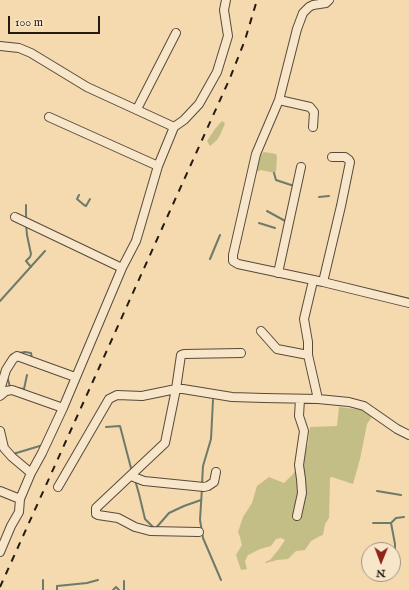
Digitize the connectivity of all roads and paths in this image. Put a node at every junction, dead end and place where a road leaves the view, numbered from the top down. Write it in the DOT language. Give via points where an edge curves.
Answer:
graph roads {
  1 [pos="226,0"];
  2 [pos="329,0"];
  3 [pos="176,32"];
  4 [pos="0,46"];
  5 [pos="278,100"];
  6 [pos="137,109"];
  7 [pos="49,117"];
  8 [pos="174,127"];
  9 [pos="313,127"];
  10 [pos="332,157"];
  11 [pos="158,166"];
  12 [pos="300,167"];
  13 [pos="15,217"];
  14 [pos="122,268"];
  15 [pos="278,273"];
  16 [pos="313,281"];
  17 [pos="323,282"];
  18 [pos="409,303"];
  19 [pos="261,331"];
  20 [pos="241,353"];
  21 [pos="308,355"];
  22 [pos="75,377"];
  23 [pos="176,389"];
  24 [pos="0,390"];
  25 [pos="0,396"];
  26 [pos="300,399"];
  27 [pos="318,399"];
  28 [pos="63,408"];
  29 [pos="0,431"];
  30 [pos="409,435"];
  31 [pos="216,472"];
  32 [pos="31,473"];
  33 [pos="131,476"];
  34 [pos="58,487"];
  35 [pos="0,491"];
  36 [pos="20,499"];
  37 [pos="297,516"];
  38 [pos="199,532"];
  39 [pos="0,552"];
  1 -- 8 [label="street" via="224,10 228,36 217,72 199,104"];
  2 -- 5 [label="street" via="309,7 303,13"];
  3 -- 6 [label="street"];
  4 -- 6 [label="street" via="19,48 31,53 87,87"];
  5 -- 9 [label="street" via="310,107 314,112"];
  5 -- 15 [label="street" via="256,154 232,255 238,264"];
  6 -- 8 [label="street"];
  7 -- 11 [label="street"];
  8 -- 11 [label="street"];
  10 -- 17 [label="street" via="344,157 350,162"];
  11 -- 14 [label="street" via="136,241"];
  12 -- 15 [label="street"];
  13 -- 14 [label="street"];
  14 -- 22 [label="street"];
  15 -- 16 [label="street"];
  16 -- 17 [label="street"];
  16 -- 21 [label="street" via="304,315"];
  17 -- 18 [label="street"];
  19 -- 21 [label="street" via="279,350"];
  20 -- 23 [label="street" via="182,354"];
  21 -- 27 [label="street"];
  22 -- 24 [label="street" via="18,356 6,370"];
  22 -- 28 [label="street"];
  23 -- 26 [label="street" via="232,397"];
  23 -- 33 [label="street" via="165,443"];
  23 -- 34 [label="street" via="142,396 117,395 109,399"];
  25 -- 28 [label="street" via="12,390"];
  26 -- 27 [label="street"];
  26 -- 37 [label="street" via="299,416 304,431 298,465 302,486"];
  27 -- 30 [label="street" via="364,406"];
  28 -- 32 [label="street"];
  29 -- 32 [label="street" via="4,448"];
  31 -- 33 [label="street" via="214,482 204,487 149,482"];
  32 -- 36 [label="street"];
  33 -- 38 [label="street" via="96,508 98,515 118,518 150,531"];
  35 -- 36 [label="street"];
  36 -- 39 [label="street" via="18,512"];
}
